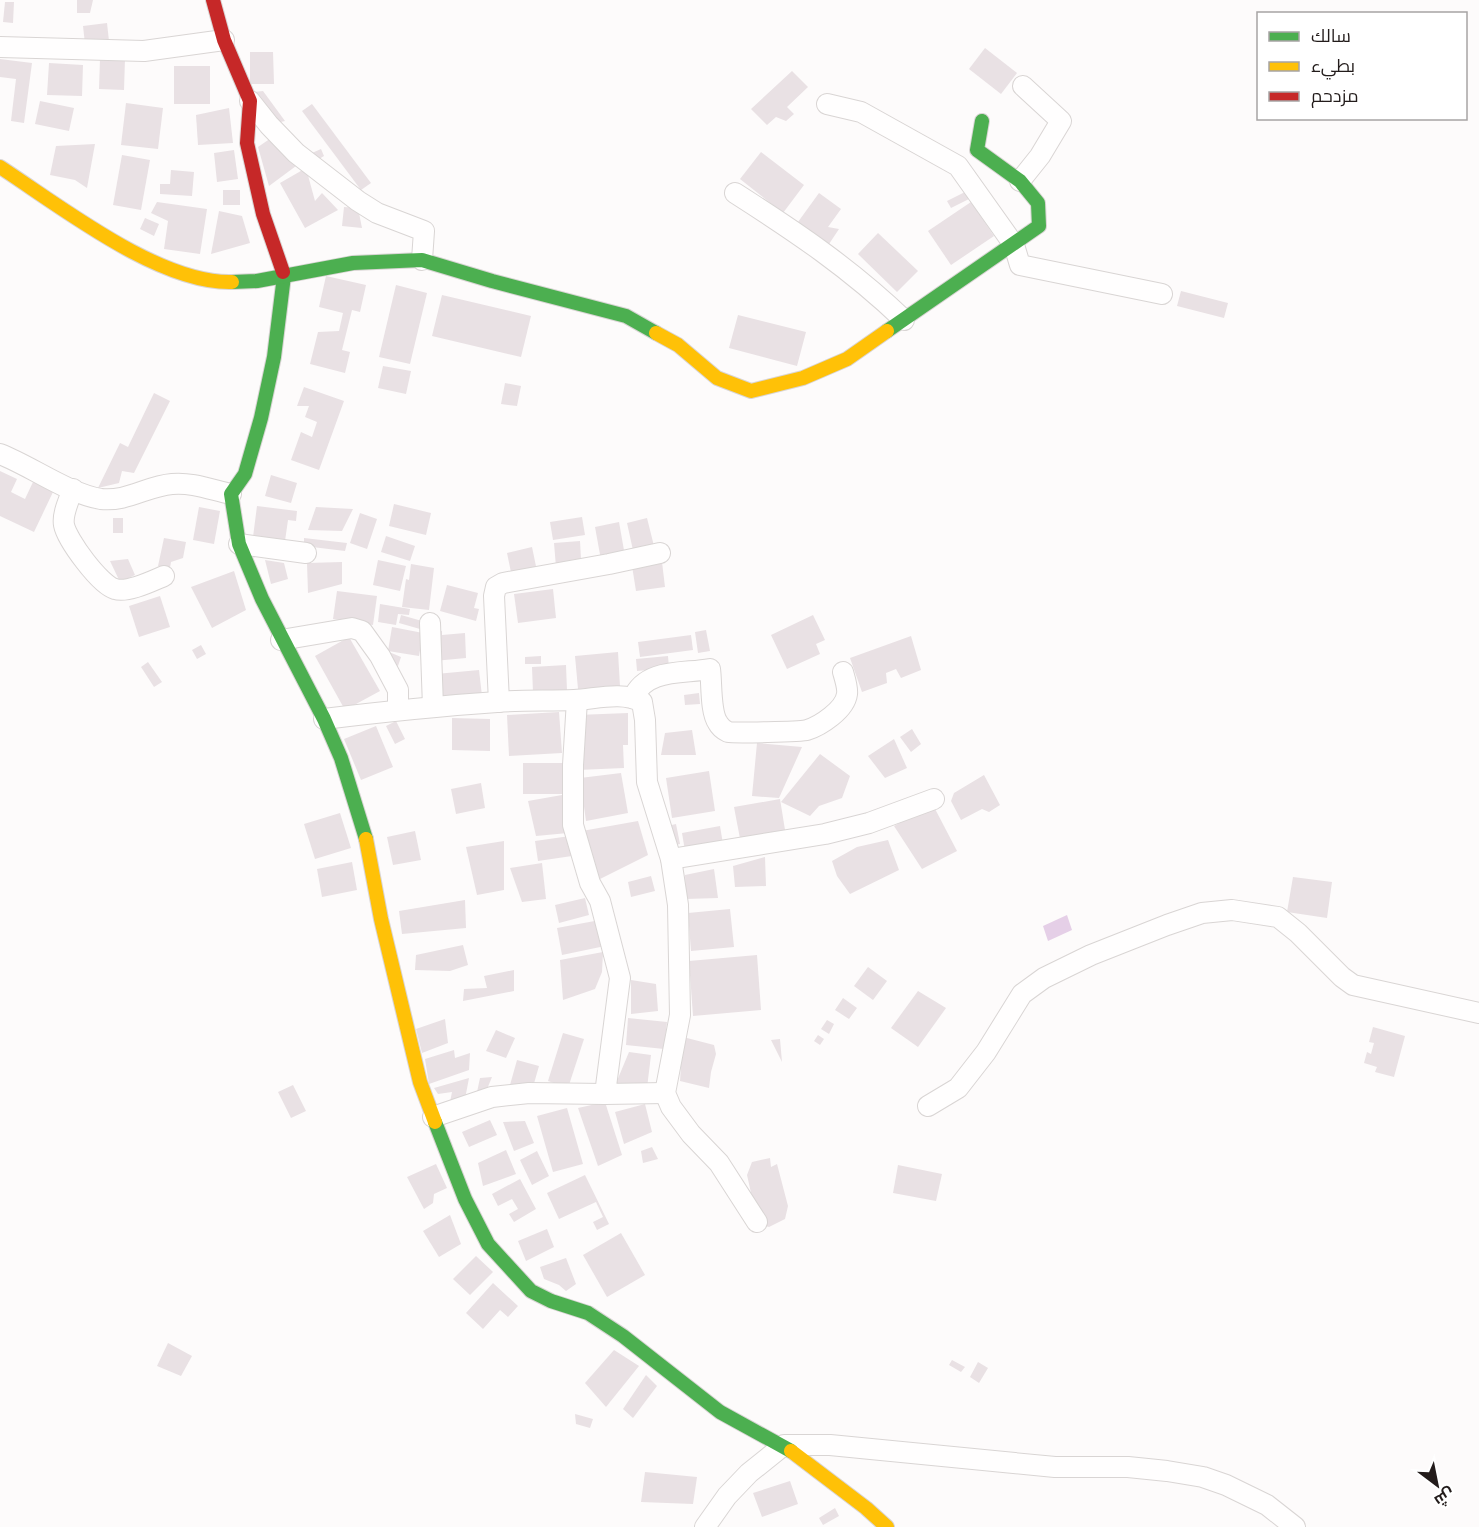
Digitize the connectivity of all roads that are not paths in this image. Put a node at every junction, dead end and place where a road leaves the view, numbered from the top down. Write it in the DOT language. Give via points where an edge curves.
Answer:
graph roads {
  1 [pos="213,0"];
  2 [pos="224,40"];
  3 [pos="0,47"];
  4 [pos="1023,86"];
  5 [pos="250,100"];
  6 [pos="827,104"];
  7 [pos="982,121"];
  8 [pos="0,167"];
  9 [pos="1020,180"];
  10 [pos="735,193"];
  11 [pos="1014,245"];
  12 [pos="422,260"];
  13 [pos="284,276"];
  14 [pos="1162,294"];
  15 [pos="904,320"];
  16 [pos="0,454"];
  17 [pos="73,489"];
  18 [pos="231,494"];
  19 [pos="239,543"];
  20 [pos="306,553"];
  21 [pos="660,553"];
  22 [pos="164,576"];
  23 [pos="430,623"];
  24 [pos="281,640"];
  25 [pos="843,672"];
  26 [pos="633,698"];
  27 [pos="577,700"];
  28 [pos="499,702"];
  29 [pos="433,707"];
  30 [pos="398,709"];
  31 [pos="324,719"];
  32 [pos="934,799"];
  33 [pos="671,858"];
  34 [pos="1479,1013"];
  35 [pos="664,1093"];
  36 [pos="605,1094"];
  37 [pos="928,1106"];
  38 [pos="433,1117"];
  39 [pos="757,1222"];
  40 [pos="784,1445"];
  41 [pos="705,1527"];
  42 [pos="887,1527"];
  43 [pos="1295,1527"];
  1 -- 2 [label="street"];
  2 -- 3 [label="street" via="144,51"];
  2 -- 5 [label="street"];
  4 -- 9 [label="street" via="1061,121"];
  5 -- 12 [label="street" via="296,153 358,201 377,213 424,231"];
  5 -- 13 [label="street" via="247,143 263,214"];
  6 -- 11 [label="street" via="861,112 958,166"];
  7 -- 9 [label="street" via="977,150"];
  8 -- 13 [label="street" via="112,241 168,268 224,282"];
  9 -- 11 [label="street" via="1038,203 1039,226"];
  10 -- 15 [label="street" via="810,241 872,289"];
  11 -- 14 [label="street" via="1020,265"];
  11 -- 15 [label="street"];
  12 -- 13 [label="street" via="352,263"];
  12 -- 15 [label="street" via="626,316 678,345 717,378 751,391 803,378 847,358"];
  13 -- 18 [label="street" via="274,357 261,418 245,474"];
  16 -- 17 [label="street"];
  17 -- 18 [label="street" via="102,499 118,499 174,483"];
  17 -- 22 [label="street" via="64,526 101,580 115,590"];
  18 -- 19 [label="street"];
  19 -- 20 [label="street"];
  19 -- 24 [label="street"];
  21 -- 28 [label="street" via="496,586"];
  23 -- 29 [label="street"];
  24 -- 30 [label="street" via="352,628 362,631 398,690"];
  24 -- 31 [label="street"];
  25 -- 26 [label="street" via="845,699 828,718 803,731 724,729 713,713 710,669 658,676 643,683"];
  26 -- 27 [label="street"];
  26 -- 33 [label="street" via="642,702 644,710 647,782"];
  27 -- 28 [label="street"];
  27 -- 36 [label="street" via="573,825 590,883 600,901 620,978"];
  28 -- 29 [label="street"];
  29 -- 30 [label="street"];
  30 -- 31 [label="street"];
  31 -- 38 [label="street" via="365,834 420,1082"];
  32 -- 33 [label="street" via="825,834"];
  33 -- 35 [label="street" via="678,905 680,1015"];
  34 -- 37 [label="street" via="1353,985 1278,917 1232,910 1202,913 1091,955 1044,978 1022,994 958,1088"];
  35 -- 36 [label="street"];
  35 -- 39 [label="street" via="690,1134 719,1162"];
  36 -- 38 [label="street" via="529,1093 492,1097"];
  38 -- 40 [label="street" via="465,1199 488,1244 531,1290 588,1313 720,1412"];
  40 -- 41 [label="street" via="749,1473"];
  40 -- 42 [label="street"];
  40 -- 43 [label="street" via="889,1449 1055,1467 1167,1471 1226,1485 1267,1505"];
}
